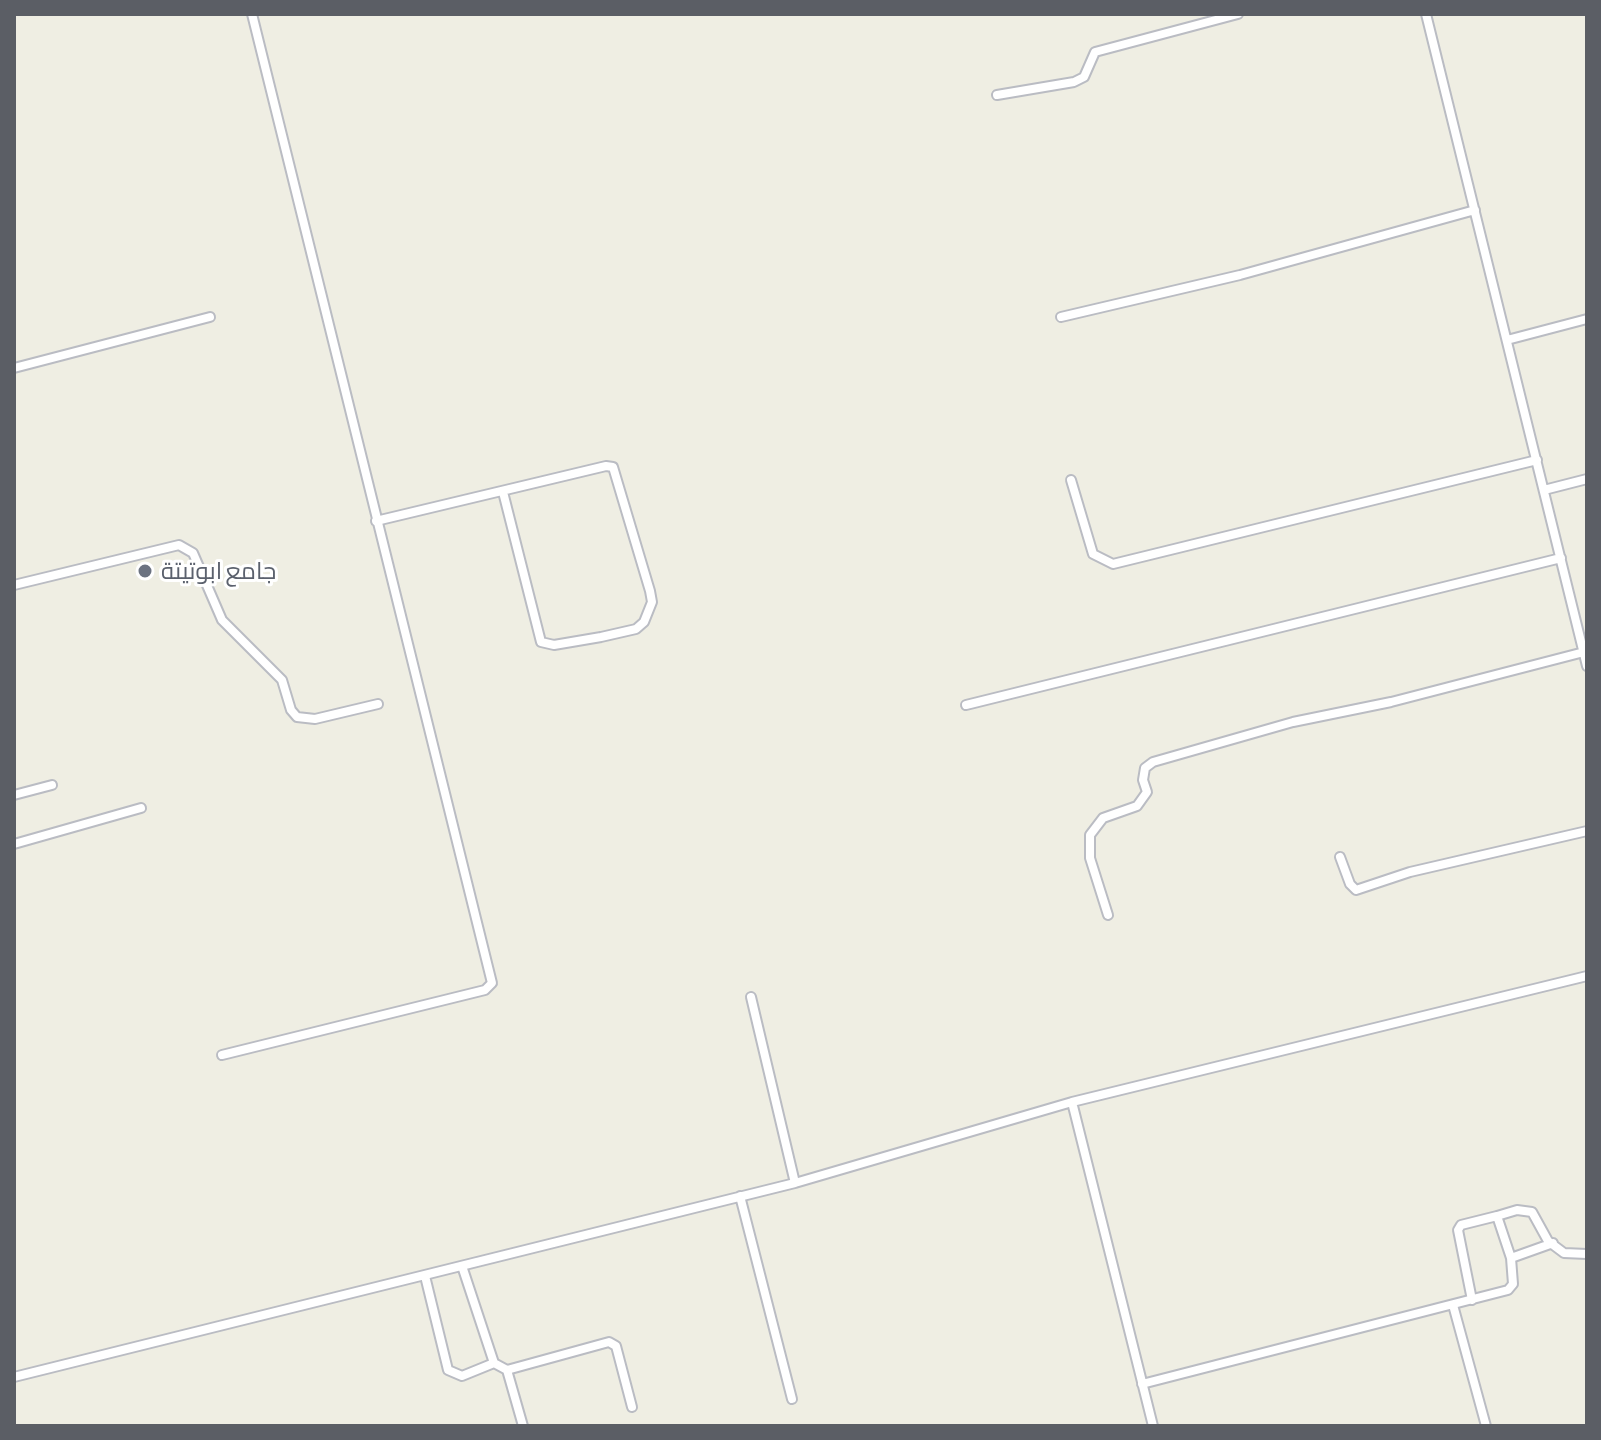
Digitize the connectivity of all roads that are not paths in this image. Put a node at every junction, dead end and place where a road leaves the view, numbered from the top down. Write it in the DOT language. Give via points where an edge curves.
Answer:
graph roads {
  1 [pos="252,14"];
  2 [pos="1238,14"];
  3 [pos="1426,14"];
  4 [pos="997,95"];
  5 [pos="1475,210"];
  6 [pos="210,317"];
  7 [pos="1061,317"];
  8 [pos="1587,319"];
  9 [pos="1507,340"];
  10 [pos="14,368"];
  11 [pos="1537,460"];
  12 [pos="1587,479"];
  13 [pos="1071,480"];
  14 [pos="1544,490"];
  15 [pos="503,492"];
  16 [pos="376,521"];
  17 [pos="1561,558"];
  18 [pos="14,585"];
  19 [pos="1584,652"];
  20 [pos="1587,666"];
  21 [pos="378,704"];
  22 [pos="966,705"];
  23 [pos="52,785"];
  24 [pos="14,795"];
  25 [pos="141,808"];
  26 [pos="1587,831"];
  27 [pos="14,844"];
  28 [pos="1340,857"];
  29 [pos="1108,915"];
  30 [pos="1587,976"];
  31 [pos="751,997"];
  32 [pos="222,1055"];
  33 [pos="1072,1102"];
  34 [pos="795,1183"];
  35 [pos="740,1196"];
  36 [pos="1497,1216"];
  37 [pos="1553,1243"];
  38 [pos="1587,1254"];
  39 [pos="1511,1258"];
  40 [pos="462,1266"];
  41 [pos="425,1276"];
  42 [pos="1472,1300"];
  43 [pos="1453,1305"];
  44 [pos="494,1363"];
  45 [pos="507,1370"];
  46 [pos="14,1377"];
  47 [pos="1142,1384"];
  48 [pos="792,1399"];
  49 [pos="632,1407"];
  50 [pos="523,1426"];
  51 [pos="1153,1426"];
  52 [pos="1486,1426"];
  1 -- 16 [label="street"];
  2 -- 4 [label="street" via="1095,52 1084,77 1074,82"];
  3 -- 5 [label="street"];
  5 -- 7 [label="street" via="1240,275"];
  5 -- 9 [label="street"];
  6 -- 10 [label="street"];
  8 -- 9 [label="street"];
  9 -- 11 [label="street"];
  11 -- 13 [label="street" via="1113,564 1093,554"];
  11 -- 14 [label="street"];
  12 -- 14 [label="street"];
  14 -- 17 [label="street"];
  15 -- 15 [label="street" via="613,467 650,591 652,602 644,622 601,637 554,645 541,642"];
  15 -- 16 [label="street"];
  16 -- 32 [label="street" via="492,983 485,990"];
  17 -- 19 [label="street"];
  17 -- 22 [label="street"];
  18 -- 21 [label="street" via="179,545 193,553 222,620 282,680 297,717 315,719"];
  19 -- 20 [label="street"];
  19 -- 29 [label="street" via="1293,722 1153,762 1145,768 1147,792 1137,806 1103,818 1090,835 1090,858"];
  23 -- 24 [label="street"];
  25 -- 27 [label="street"];
  26 -- 28 [label="street" via="1422,869 1356,890"];
  30 -- 33 [label="street"];
  31 -- 34 [label="street"];
  33 -- 34 [label="street"];
  33 -- 47 [label="street"];
  34 -- 35 [label="street"];
  35 -- 40 [label="street"];
  35 -- 48 [label="street"];
  36 -- 37 [label="street" via="1532,1212"];
  36 -- 39 [label="street"];
  36 -- 42 [label="street" via="1458,1230"];
  37 -- 38 [label="street" via="1564,1253"];
  37 -- 39 [label="street"];
  39 -- 42 [label="street" via="1513,1284 1508,1290"];
  40 -- 41 [label="street"];
  40 -- 44 [label="street"];
  41 -- 44 [label="street" via="448,1370 462,1376"];
  41 -- 46 [label="street"];
  42 -- 43 [label="street"];
  43 -- 47 [label="street"];
  43 -- 52 [label="street"];
  44 -- 45 [label="street"];
  45 -- 49 [label="street" via="609,1342 616,1346"];
  45 -- 50 [label="street"];
  47 -- 51 [label="street"];
}
